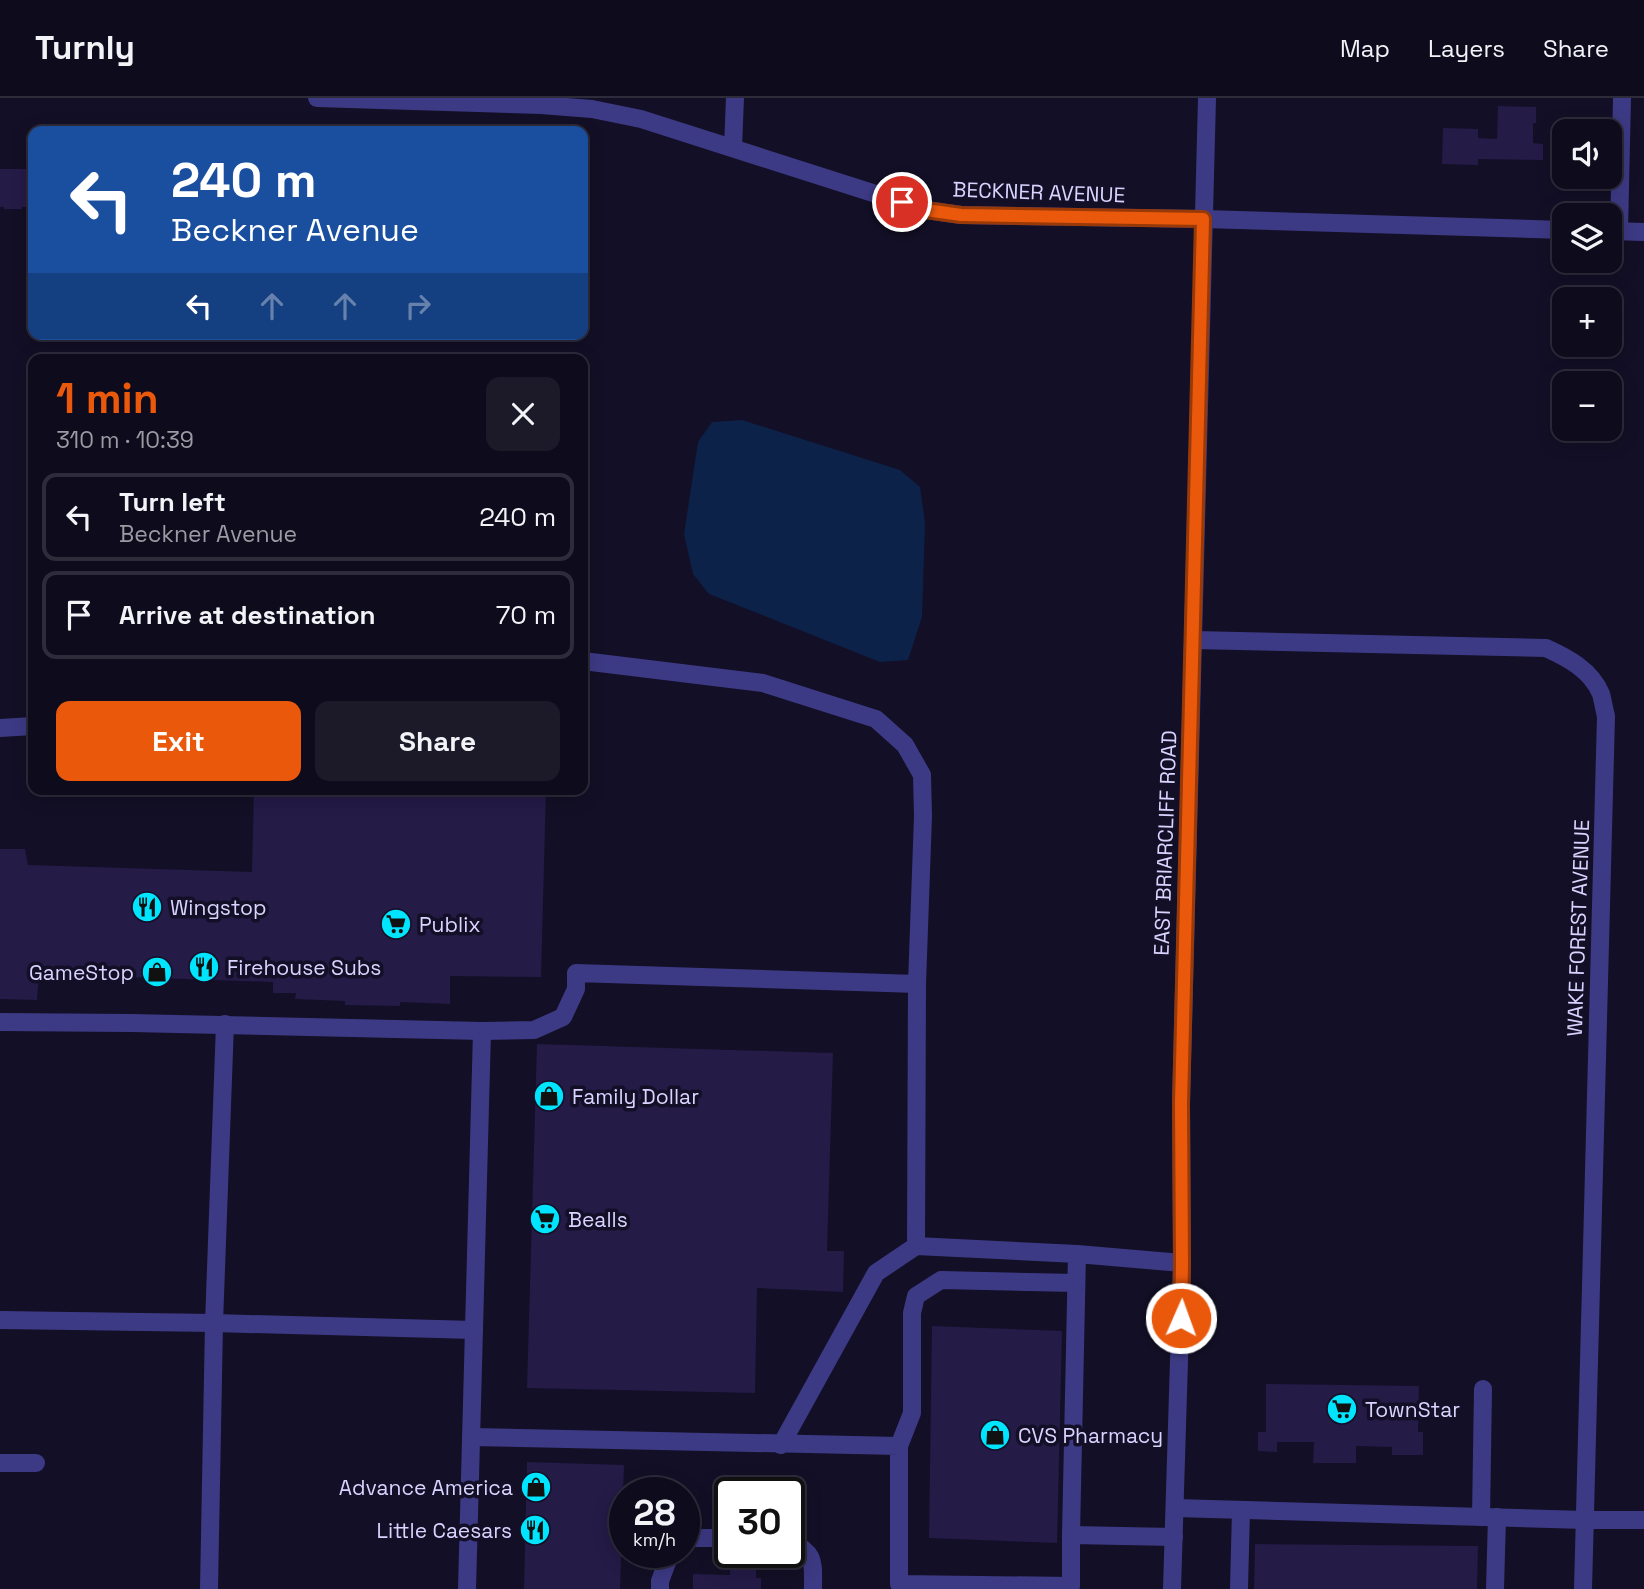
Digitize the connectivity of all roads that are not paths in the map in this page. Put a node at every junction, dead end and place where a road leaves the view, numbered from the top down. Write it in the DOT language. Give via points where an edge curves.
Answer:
graph roads {
  1 [pos="317,98"];
  2 [pos="735,98"];
  3 [pos="1207,98"];
  4 [pos="1622,98"];
  5 [pos="733,147"];
  6 [pos="1616,203"];
  7 [pos="1203,219"];
  8 [pos="1552,230"];
  9 [pos="1622,231"];
  10 [pos="1644,232"];
  11 [pos="1194,640"];
  12 [pos="588,662"];
  13 [pos="28,726"];
  14 [pos="0,728"];
  15 [pos="917,984"];
  16 [pos="0,1022"];
  17 [pos="225,1024"];
  18 [pos="482,1031"];
  19 [pos="916,1246"];
  20 [pos="1077,1254"];
  21 [pos="1182,1264"];
  22 [pos="1076,1283"];
  23 [pos="0,1320"];
  24 [pos="215,1323"];
  25 [pos="474,1330"];
  26 [pos="1483,1389"];
  27 [pos="471,1437"];
  28 [pos="782,1445"];
  29 [pos="900,1447"];
  30 [pos="0,1462"];
  31 [pos="36,1463"];
  32 [pos="1175,1508"];
  33 [pos="1241,1510"];
  34 [pos="1489,1517"];
  35 [pos="1585,1520"];
  36 [pos="1644,1520"];
  37 [pos="1070,1535"];
  38 [pos="1174,1537"];
  39 [pos="805,1550"];
  40 [pos="665,1568"];
  41 [pos="899,1587"];
  42 [pos="209,1589"];
  43 [pos="467,1589"];
  44 [pos="660,1589"];
  45 [pos="813,1589"];
  46 [pos="1172,1589"];
  47 [pos="1239,1589"];
  48 [pos="1495,1589"];
  49 [pos="1583,1589"];
  1 -- 5 [label="street, BECKNER AVENUE" via="592,109 641,118"];
  2 -- 5 [label="street"];
  3 -- 7 [label="street, EAST BRIARCLIFF ROAD"];
  4 -- 6 [label="street"];
  5 -- 7 [label="street, BECKNER AVENUE" via="926,210 961,215"];
  7 -- 8 [label="street, BECKNER AVENUE"];
  7 -- 11 [label="street, EAST BRIARCLIFF ROAD"];
  9 -- 10 [label="street"];
  11 -- 21 [label="street, EAST BRIARCLIFF ROAD" via="1181,1104"];
  11 -- 35 [label="street, WAKE FOREST AVENUE" via="1546,648 1569,658 1589,675 1600,693 1606,716"];
  12 -- 15 [label="street" via="763,683 877,719 905,745 922,775"];
  13 -- 14 [label="street"];
  15 -- 18 [label="street" via="576,973 576,989 563,1017 534,1030"];
  15 -- 19 [label="street"];
  16 -- 17 [label="street"];
  17 -- 18 [label="street"];
  17 -- 24 [label="street"];
  18 -- 25 [label="street"];
  19 -- 20 [label="street"];
  19 -- 28 [label="street" via="876,1273"];
  20 -- 21 [label="street"];
  20 -- 22 [label="street"];
  21 -- 32 [label="street, EAST BRIARCLIFF ROAD"];
  22 -- 29 [label="street" via="940,1280 916,1296 912,1413"];
  22 -- 37 [label="street"];
  23 -- 24 [label="street"];
  24 -- 25 [label="street"];
  24 -- 42 [label="street"];
  25 -- 27 [label="street"];
  26 -- 34 [label="street"];
  27 -- 28 [label="street"];
  27 -- 43 [label="street"];
  28 -- 29 [label="street"];
  29 -- 41 [label="street"];
  30 -- 31 [label="street"];
  32 -- 33 [label="street"];
  32 -- 38 [label="street, EAST BRIARCLIFF ROAD"];
  33 -- 34 [label="street"];
  33 -- 47 [label="street"];
  34 -- 35 [label="street"];
  34 -- 48 [label="street"];
  35 -- 36 [label="street"];
  35 -- 49 [label="street, WAKE FOREST AVENUE"];
  37 -- 38 [label="street"];
  37 -- 41 [label="street" via="1071,1586"];
  38 -- 46 [label="street, EAST BRIARCLIFF ROAD"];
  39 -- 45 [label="street" via="813,1560"];
  40 -- 44 [label="street"];
}
